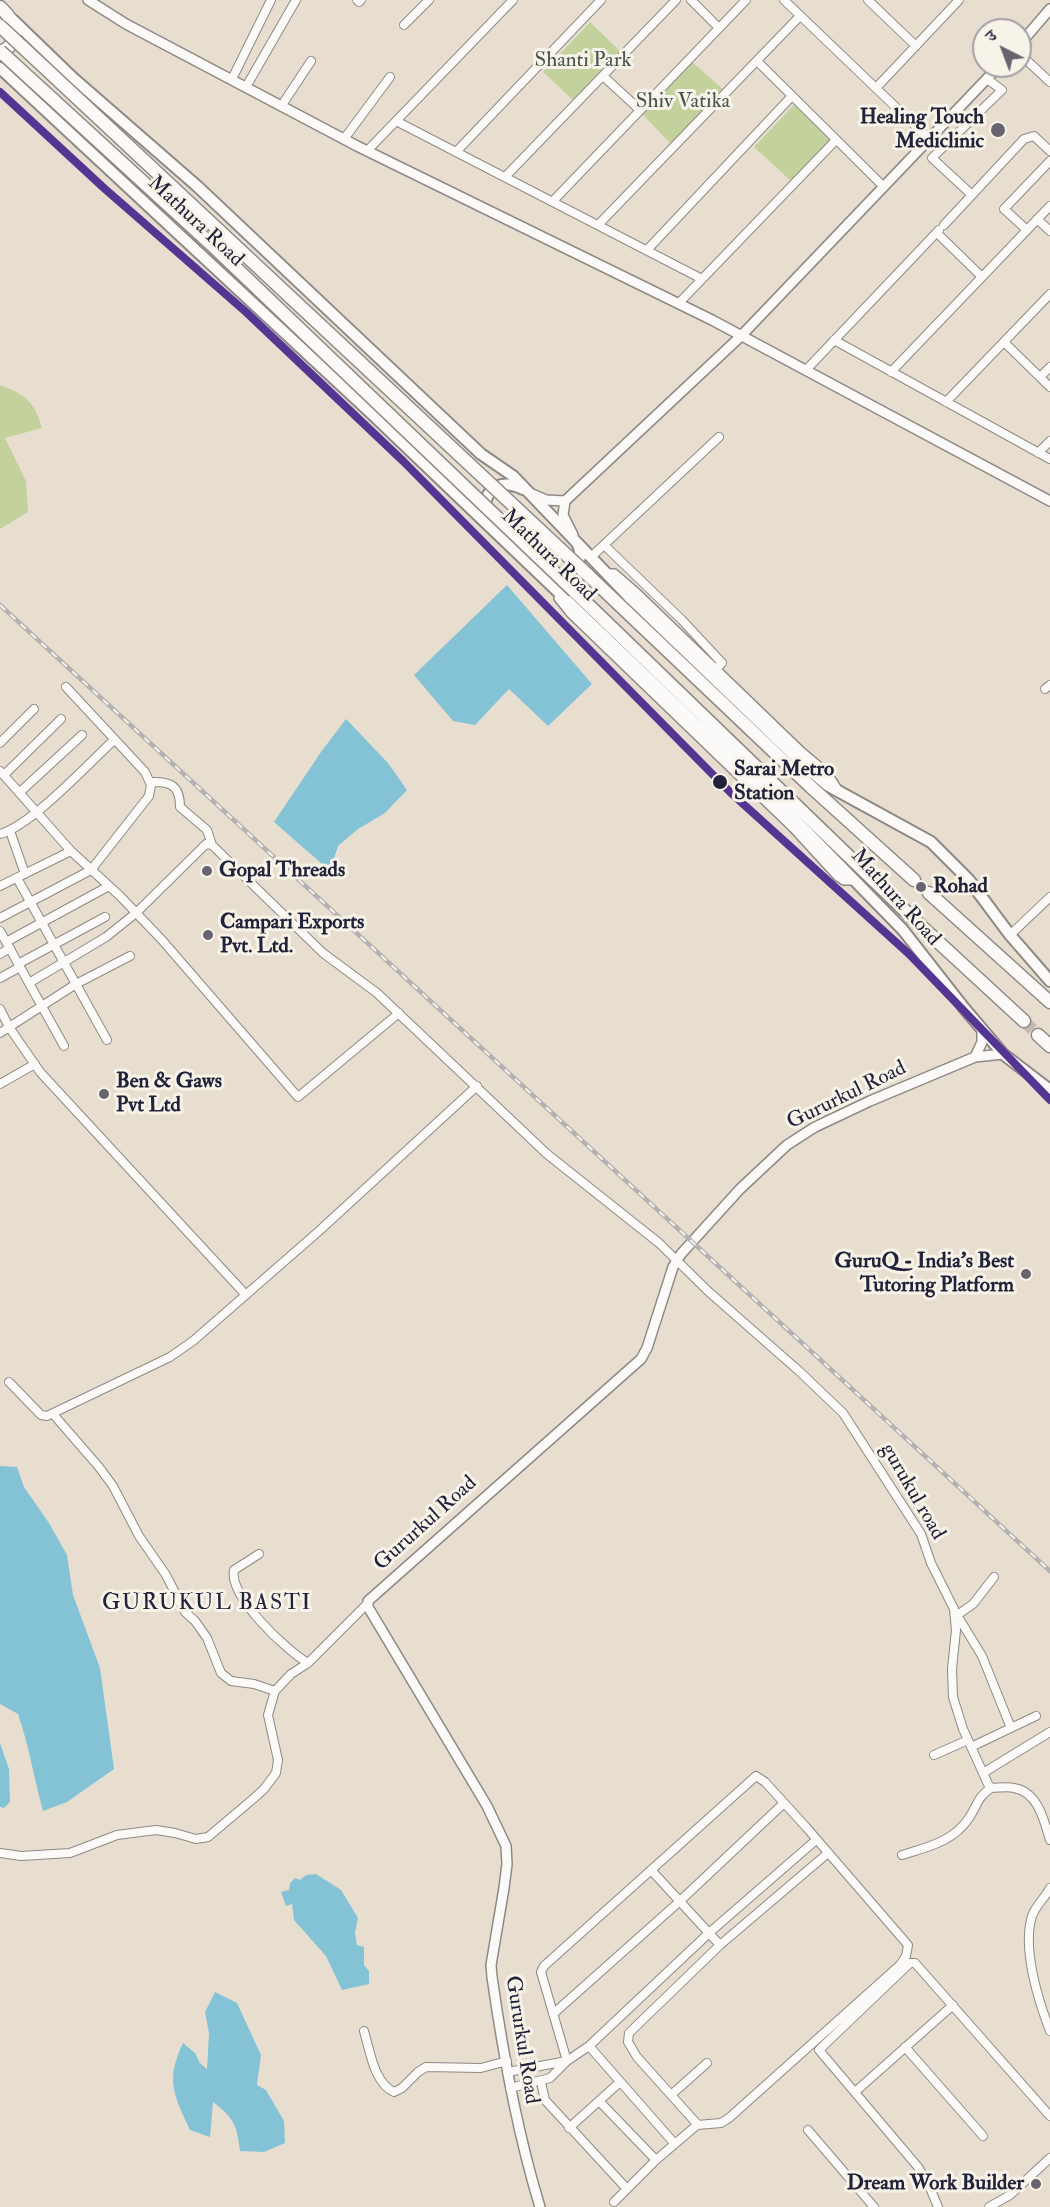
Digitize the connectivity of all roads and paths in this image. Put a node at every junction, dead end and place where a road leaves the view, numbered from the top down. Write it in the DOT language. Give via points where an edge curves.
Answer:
graph roads {
  1 [pos="88,0"];
  2 [pos="271,0"];
  3 [pos="296,0"];
  4 [pos="429,0"];
  5 [pos="513,0"];
  6 [pos="601,0"];
  7 [pos="676,0"];
  8 [pos="691,0"];
  9 [pos="746,0"];
  10 [pos="784,0"];
  11 [pos="959,0"];
  12 [pos="873,1"];
  13 [pos="0,7"];
  14 [pos="1050,9"];
  15 [pos="800,16"];
  16 [pos="13,20"];
  17 [pos="404,25"];
  18 [pos="0,26"];
  19 [pos="719,28"];
  20 [pos="1032,30"];
  21 [pos="916,46"];
  22 [pos="0,52"];
  23 [pos="757,60"];
  24 [pos="311,61"];
  25 [pos="1032,65"];
  26 [pos="0,68"];
  27 [pos="603,76"];
  28 [pos="390,77"];
  29 [pos="232,79"];
  30 [pos="987,79"];
  31 [pos="1050,82"];
  32 [pos="246,87"];
  33 [pos="876,88"];
  34 [pos="792,96"];
  35 [pos="282,105"];
  36 [pos="640,110"];
  37 [pos="396,121"];
  38 [pos="344,140"];
  39 [pos="836,140"];
  40 [pos="930,140"];
  41 [pos="367,151"];
  42 [pos="1050,151"];
  43 [pos="456,152"];
  44 [pos="1050,161"];
  45 [pos="505,177"];
  46 [pos="884,187"];
  47 [pos="972,195"];
  48 [pos="553,201"];
  49 [pos="1050,206"];
  50 [pos="1037,219"];
  51 [pos="598,225"];
  52 [pos="940,229"];
  53 [pos="1027,230"];
  54 [pos="1050,231"];
  55 [pos="647,250"];
  56 [pos="982,277"];
  57 [pos="702,279"];
  58 [pos="1050,294"];
  59 [pos="678,303"];
  60 [pos="741,336"];
  61 [pos="834,340"];
  62 [pos="1004,342"];
  63 [pos="1050,367"];
  64 [pos="806,370"];
  65 [pos="891,372"];
  66 [pos="1040,377"];
  67 [pos="1050,387"];
  68 [pos="946,402"];
  69 [pos="719,437"];
  70 [pos="1050,441"];
  71 [pos="1038,453"];
  72 [pos="1050,459"];
  73 [pos="529,492"];
  74 [pos="565,501"];
  75 [pos="1050,501"];
  76 [pos="487,525"];
  77 [pos="573,536"];
  78 [pos="604,545"];
  79 [pos="592,556"];
  80 [pos="538,574"];
  81 [pos="608,574"];
  82 [pos="715,670"];
  83 [pos="66,687"];
  84 [pos="33,709"];
  85 [pos="61,718"];
  86 [pos="82,735"];
  87 [pos="114,740"];
  88 [pos="0,743"];
  89 [pos="796,753"];
  90 [pos="2,773"];
  91 [pos="150,782"];
  92 [pos="20,792"];
  93 [pos="37,812"];
  94 [pos="10,831"];
  95 [pos="0,834"];
  96 [pos="212,845"];
  97 [pos="71,851"];
  98 [pos="91,870"];
  99 [pos="25,874"];
  100 [pos="0,875"];
  101 [pos="17,878"];
  102 [pos="914,880"];
  103 [pos="2,885"];
  104 [pos="109,886"];
  105 [pos="929,894"];
  106 [pos="1050,897"];
  107 [pos="30,900"];
  108 [pos="136,913"];
  109 [pos="105,917"];
  110 [pos="0,918"];
  111 [pos="42,923"];
  112 [pos="0,931"];
  113 [pos="1010,935"];
  114 [pos="53,943"];
  115 [pos="8,945"];
  116 [pos="0,954"];
  117 [pos="130,956"];
  118 [pos="64,963"];
  119 [pos="19,965"];
  120 [pos="0,978"];
  121 [pos="1050,981"];
  122 [pos="29,983"];
  123 [pos="76,984"];
  124 [pos="1050,1002"];
  125 [pos="42,1004"];
  126 [pos="0,1009"];
  127 [pos="399,1013"];
  128 [pos="1024,1021"];
  129 [pos="9,1027"];
  130 [pos="982,1030"];
  131 [pos="0,1033"];
  132 [pos="1038,1035"];
  133 [pos="107,1040"];
  134 [pos="64,1046"];
  135 [pos="1050,1046"];
  136 [pos="1003,1053"];
  137 [pos="975,1057"];
  138 [pos="34,1064"];
  139 [pos="0,1084"];
  140 [pos="477,1086"];
  141 [pos="1050,1090"];
  142 [pos="677,1260"];
  143 [pos="246,1295"];
  144 [pos="9,1382"];
  145 [pos="53,1414"];
  146 [pos="259,1554"];
  147 [pos="994,1577"];
  148 [pos="367,1604"];
  149 [pos="957,1615"];
  150 [pos="308,1663"];
  151 [pos="275,1691"];
  152 [pos="1036,1716"];
  153 [pos="1011,1728"];
  154 [pos="1050,1732"];
  155 [pos="969,1744"];
  156 [pos="934,1755"];
  157 [pos="983,1773"];
  158 [pos="991,1788"];
  159 [pos="784,1803"];
  160 [pos="816,1840"];
  161 [pos="1050,1840"];
  162 [pos="0,1853"];
  163 [pos="828,1853"];
  164 [pos="902,1855"];
  165 [pos="651,1870"];
  166 [pos="1050,1888"];
  167 [pos="680,1901"];
  168 [pos="709,1933"];
  169 [pos="720,1945"];
  170 [pos="953,2005"];
  171 [pos="553,2014"];
  172 [pos="364,2031"];
  173 [pos="1050,2031"];
  174 [pos="589,2046"];
  175 [pos="905,2047"];
  176 [pos="507,2061"];
  177 [pos="567,2061"];
  178 [pos="707,2063"];
  179 [pos="508,2072"];
  180 [pos="541,2082"];
  181 [pos="620,2082"];
  182 [pos="510,2088"];
  183 [pos="855,2092"];
  184 [pos="671,2095"];
  185 [pos="599,2101"];
  186 [pos="1050,2116"];
  187 [pos="698,2124"];
  188 [pos="569,2128"];
  189 [pos="808,2130"];
  190 [pos="983,2136"];
  191 [pos="674,2143"];
  192 [pos="1050,2158"];
  193 [pos="656,2160"];
  194 [pos="627,2189"];
  195 [pos="614,2202"];
  196 [pos="540,2207"];
  197 [pos="874,2207"];
  198 [pos="938,2207"];
  199 [pos="989,2207"];
  1 -- 29 [label="street"];
  2 -- 29 [label="street"];
  3 -- 32 [label="street"];
  4 -- 17 [label="street"];
  5 -- 37 [label="street"];
  6 -- 43 [label="street"];
  7 -- 27 [label="street"];
  8 -- 19 [label="street"];
  9 -- 19 [label="street"];
  10 -- 15 [label="street"];
  11 -- 21 [label="street"];
  12 -- 21 [label="street"];
  13 -- 16 [label="main road, Mathura Road"];
  14 -- 20 [label="street"];
  15 -- 23 [label="street"];
  15 -- 33 [label="street"];
  16 -- 22 [label="main road" via="12,42"];
  16 -- 73 [label="main road, Mathura Road" via="197,186 481,454"];
  18 -- 102 [label="main road, Mathura Road, bridge"];
  19 -- 36 [label="street"];
  21 -- 33 [label="street"];
  22 -- 128 [label="main road, Mathura Road, bridge" via="214,247"];
  23 -- 34 [label="street"];
  23 -- 51 [label="street"];
  24 -- 35 [label="street"];
  25 -- 31 [label="street"];
  26 -- 76 [label="main road, Mathura Road"];
  27 -- 36 [label="street"];
  27 -- 45 [label="street"];
  28 -- 38 [label="street"];
  29 -- 32 [label="street"];
  30 -- 40 [label="street"];
  30 -- 47 [label="street" via="1002,90 932,158"];
  32 -- 35 [label="street"];
  33 -- 40 [label="street"];
  34 -- 39 [label="street"];
  34 -- 55 [label="street"];
  35 -- 38 [label="street"];
  36 -- 48 [label="street"];
  37 -- 41 [label="street"];
  37 -- 43 [label="street"];
  38 -- 41 [label="street"];
  39 -- 46 [label="street"];
  39 -- 57 [label="street"];
  40 -- 46 [label="street"];
  41 -- 59 [label="street"];
  42 -- 47 [label="street" via="1034,136 1027,137"];
  43 -- 45 [label="street"];
  44 -- 53 [label="street" via="1004,209"];
  45 -- 48 [label="street"];
  46 -- 60 [label="street"];
  47 -- 52 [label="street"];
  48 -- 51 [label="street"];
  49 -- 50 [label="street"];
  50 -- 53 [label="street"];
  50 -- 54 [label="street"];
  51 -- 55 [label="street"];
  52 -- 56 [label="street"];
  52 -- 61 [label="street"];
  53 -- 56 [label="street"];
  55 -- 57 [label="street"];
  56 -- 65 [label="street"];
  57 -- 59 [label="street"];
  58 -- 62 [label="street"];
  59 -- 60 [label="street"];
  60 -- 64 [label="street"];
  60 -- 74 [label="street"];
  61 -- 64 [label="street"];
  61 -- 65 [label="street"];
  62 -- 66 [label="street"];
  62 -- 68 [label="street"];
  63 -- 66 [label="street"];
  64 -- 75 [label="street"];
  65 -- 68 [label="street"];
  66 -- 67 [label="street"];
  68 -- 71 [label="street"];
  69 -- 78 [label="street"];
  70 -- 71 [label="street"];
  71 -- 72 [label="street"];
  73 -- 74 [label="street" via="546,500"];
  73 -- 76 [label="main road" via="508,484 491,491 483,510"];
  73 -- 77 [label="main road, Mathura Road"];
  74 -- 77 [label="street" via="563,515"];
  76 -- 80 [label="main road, Mathura Road"];
  77 -- 79 [label="main road, Mathura Road"];
  77 -- 80 [label="main road" via="581,556 571,571 554,581"];
  78 -- 79 [label="street"];
  78 -- 82 [label="street" via="722,663"];
  79 -- 81 [label="main road, Mathura Road"];
  80 -- 130 [label="main road, Mathura Road" via="903,930"];
  81 -- 82 [label="street" via="614,574 637,594"];
  81 -- 89 [label="main road, Mathura Road"];
  82 -- 89 [label="street"];
  83 -- 87 [label="street"];
  84 -- 88 [label="street"];
  85 -- 90 [label="street"];
  86 -- 92 [label="street"];
  87 -- 91 [label="street"];
  87 -- 93 [label="street"];
  89 -- 113 [label="main road, Mathura Road" via="827,786 931,842 969,880"];
  90 -- 92 [label="street"];
  91 -- 96 [label="street, gurukul road" via="175,787 180,807 207,830"];
  91 -- 98 [label="street" via="149,796"];
  92 -- 93 [label="street"];
  93 -- 94 [label="street"];
  93 -- 97 [label="street"];
  94 -- 95 [label="street"];
  94 -- 99 [label="street"];
  96 -- 108 [label="street" via="206,844"];
  96 -- 127 [label="street, gurukul road" via="323,953"];
  97 -- 98 [label="street"];
  97 -- 99 [label="street"];
  98 -- 104 [label="street"];
  98 -- 107 [label="street"];
  99 -- 101 [label="street"];
  100 -- 103 [label="street"];
  101 -- 103 [label="street"];
  101 -- 107 [label="street"];
  104 -- 108 [label="street"];
  104 -- 111 [label="street"];
  105 -- 124 [label="main road, Mathura Road"];
  106 -- 113 [label="street"];
  107 -- 110 [label="street"];
  107 -- 111 [label="street"];
  108 -- 118 [label="street"];
  108 -- 127 [label="street" via="298,1097"];
  109 -- 114 [label="street"];
  111 -- 114 [label="street"];
  111 -- 115 [label="street"];
  112 -- 115 [label="street"];
  113 -- 121 [label="main road, Mathura Road"];
  114 -- 118 [label="street"];
  114 -- 119 [label="street"];
  115 -- 116 [label="street"];
  115 -- 119 [label="street"];
  117 -- 123 [label="street"];
  118 -- 122 [label="street"];
  118 -- 123 [label="street"];
  119 -- 120 [label="street"];
  119 -- 122 [label="street"];
  122 -- 125 [label="street"];
  123 -- 125 [label="street"];
  123 -- 133 [label="street"];
  125 -- 129 [label="street"];
  125 -- 134 [label="street"];
  126 -- 129 [label="street"];
  127 -- 140 [label="street, gurukul road"];
  129 -- 131 [label="street"];
  129 -- 138 [label="street"];
  130 -- 136 [label="main road, Mathura Road"];
  130 -- 137 [label="street" via="982,1042"];
  132 -- 135 [label="main road"];
  136 -- 137 [label="street, Gururkul Road"];
  136 -- 141 [label="main road, Mathura Road"];
  137 -- 142 [label="street, Gururkul Road" via="870,1101 787,1145 740,1189"];
  138 -- 139 [label="street"];
  138 -- 143 [label="street"];
  140 -- 142 [label="street, gurukul road" via="547,1154"];
  140 -- 143 [label="street"];
  142 -- 148 [label="street, Gururkul Road" via="641,1359"];
  142 -- 149 [label="street, gurukul road" via="843,1413 921,1534"];
  143 -- 145 [label="street" via="182,1350"];
  144 -- 145 [label="street" via="41,1415"];
  145 -- 151 [label="street" via="109,1479 185,1612 207,1638 225,1678"];
  146 -- 150 [label="street" via="234,1570 238,1592 285,1647"];
  147 -- 149 [label="street" via="977,1599"];
  148 -- 150 [label="street"];
  148 -- 176 [label="street, Gururkul Road" via="487,1806 506,1846 504,1888 491,1965"];
  149 -- 153 [label="street" via="982,1656"];
  149 -- 155 [label="street, gurukul road" via="952,1683 958,1716"];
  150 -- 151 [label="street"];
  151 -- 162 [label="street" via="268,1715 278,1760 276,1773 264,1790 208,1837 196,1839 156,1830 117,1835 70,1853"];
  152 -- 153 [label="street"];
  153 -- 155 [label="street"];
  154 -- 157 [label="street"];
  155 -- 156 [label="street"];
  155 -- 157 [label="street, gurukul road"];
  157 -- 158 [label="street, gurukul road"];
  158 -- 161 [label="street" via="1015,1788 1029,1794 1039,1808"];
  158 -- 164 [label="street" via="980,1795 969,1818 949,1838"];
  159 -- 160 [label="street"];
  159 -- 165 [label="street" via="759,1776 753,1776"];
  159 -- 167 [label="street"];
  160 -- 163 [label="street"];
  160 -- 168 [label="street"];
  163 -- 169 [label="street"];
  163 -- 187 [label="street" via="905,1942 906,1956 727,2120"];
  165 -- 167 [label="street"];
  165 -- 171 [label="street" via="544,1966 541,1972"];
  166 -- 173 [label="street" via="1034,1912 1028,1939"];
  167 -- 168 [label="street"];
  167 -- 171 [label="street"];
  168 -- 169 [label="street"];
  168 -- 174 [label="street"];
  169 -- 184 [label="street" via="629,2033 628,2042 637,2056"];
  170 -- 175 [label="street"];
  170 -- 183 [label="street" via="915,1963 910,1963 820,2048"];
  170 -- 186 [label="street"];
  171 -- 177 [label="street"];
  172 -- 176 [label="street" via="379,2076 386,2088 394,2092 426,2067 481,2068"];
  174 -- 177 [label="street"];
  174 -- 181 [label="street"];
  175 -- 183 [label="street"];
  175 -- 190 [label="street"];
  176 -- 179 [label="street, Gururkul Road"];
  177 -- 179 [label="street"];
  177 -- 180 [label="street" via="554,2076"];
  178 -- 184 [label="street"];
  179 -- 182 [label="street, Gururkul Road"];
  180 -- 182 [label="street"];
  180 -- 188 [label="street" via="544,2100"];
  181 -- 185 [label="street"];
  181 -- 191 [label="street"];
  182 -- 196 [label="street, Gururkul Road"];
  183 -- 198 [label="street" via="918,2168"];
  184 -- 187 [label="street"];
  185 -- 188 [label="street"];
  185 -- 193 [label="street"];
  187 -- 191 [label="street"];
  188 -- 194 [label="street"];
  189 -- 197 [label="street"];
  191 -- 193 [label="street"];
  192 -- 199 [label="street" via="1010,2195"];
  193 -- 194 [label="street"];
  194 -- 195 [label="street"];
}
